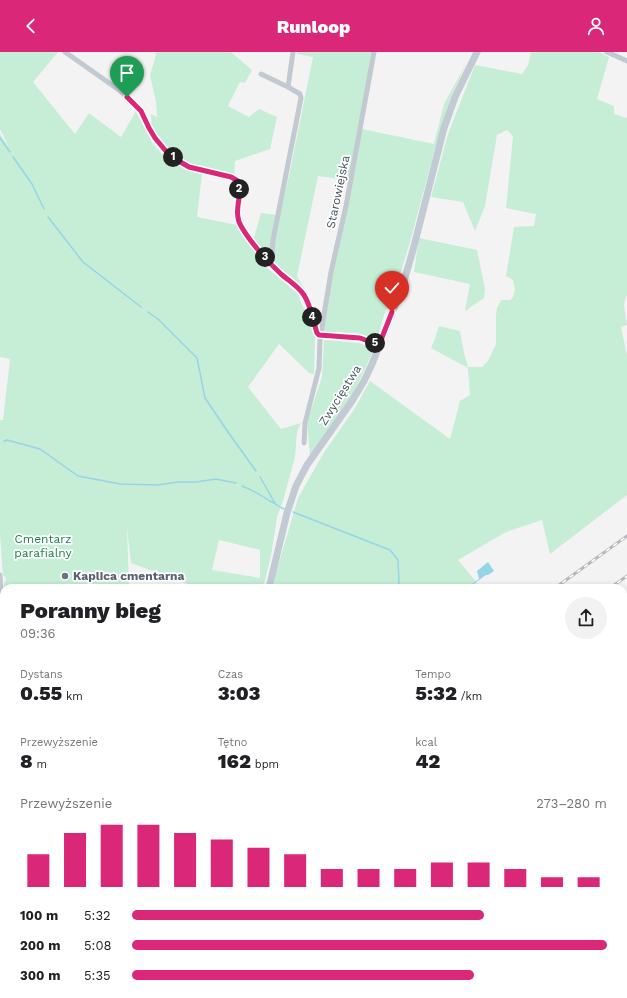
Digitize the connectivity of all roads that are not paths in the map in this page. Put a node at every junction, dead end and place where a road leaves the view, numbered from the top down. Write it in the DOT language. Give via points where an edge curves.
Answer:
graph roads {
  1 [pos="65,52"];
  2 [pos="293,52"];
  3 [pos="374,52"];
  4 [pos="477,52"];
  5 [pos="607,52"];
  6 [pos="627,61"];
  7 [pos="261,74"];
  8 [pos="288,87"];
  9 [pos="271,263"];
  10 [pos="320,336"];
  11 [pos="379,345"];
  12 [pos="304,443"];
  13 [pos="270,584"];
  1 -- 9 [label="street, Starowiejska" via="136,104 155,138 177,160 189,167 238,181 240,224"];
  2 -- 8 [label="street"];
  3 -- 10 [label="street, Starowiejska" via="346,206 330,272"];
  4 -- 11 [label="main road, Zwycięstwa" via="452,104 408,266"];
  5 -- 6 [label="street"];
  7 -- 8 [label="street"];
  8 -- 9 [label="street" via="300,94 301,98 273,240"];
  9 -- 10 [label="street, Starowiejska" via="303,294"];
  10 -- 11 [label="street" via="364,339"];
  10 -- 12 [label="street, Starowiejska" via="319,373 306,423"];
  11 -- 13 [label="main road, Zwycięstwa" via="357,393 296,486"];
}
